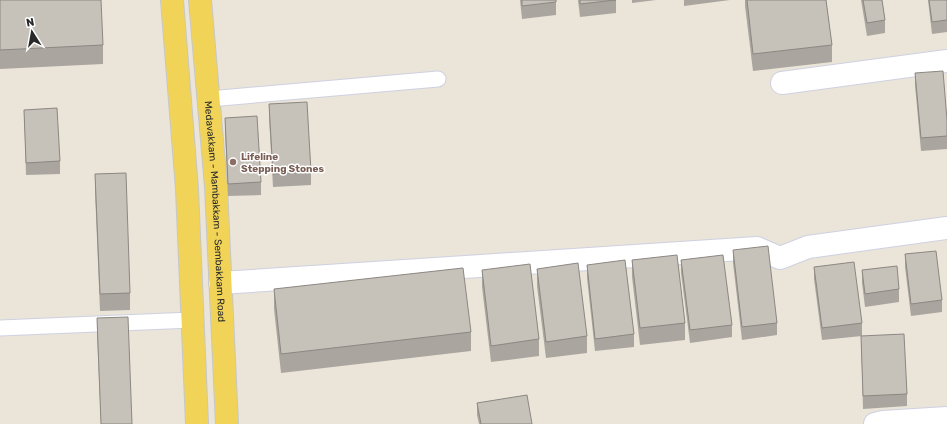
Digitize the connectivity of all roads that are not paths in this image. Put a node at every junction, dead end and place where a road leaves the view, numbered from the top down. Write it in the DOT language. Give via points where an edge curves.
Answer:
graph roads {
  1 [pos="172,0"];
  2 [pos="200,0"];
  3 [pos="947,61"];
  4 [pos="438,79"];
  5 [pos="782,83"];
  6 [pos="209,99"];
  7 [pos="216,187"];
  8 [pos="187,189"];
  9 [pos="947,228"];
  10 [pos="220,283"];
  11 [pos="192,320"];
  12 [pos="0,328"];
  13 [pos="947,418"];
  14 [pos="197,424"];
  15 [pos="227,424"];
  16 [pos="876,424"];
  1 -- 8 [label="main road"];
  2 -- 6 [label="main road, Medavakkam - Mambakkam - Sembakkam Road"];
  3 -- 5 [label="street"];
  4 -- 6 [label="lane"];
  6 -- 7 [label="main road, Medavakkam - Mambakkam - Sembakkam Road"];
  7 -- 8 [label="main road"];
  7 -- 10 [label="main road, Medavakkam - Mambakkam - Sembakkam Road"];
  8 -- 11 [label="main road"];
  9 -- 10 [label="street" via="808,246 780,258 757,248"];
  10 -- 15 [label="main road, Medavakkam - Mambakkam - Sembakkam Road"];
  11 -- 12 [label="lane"];
  11 -- 14 [label="main road"];
  13 -- 16 [label="street"];
}
